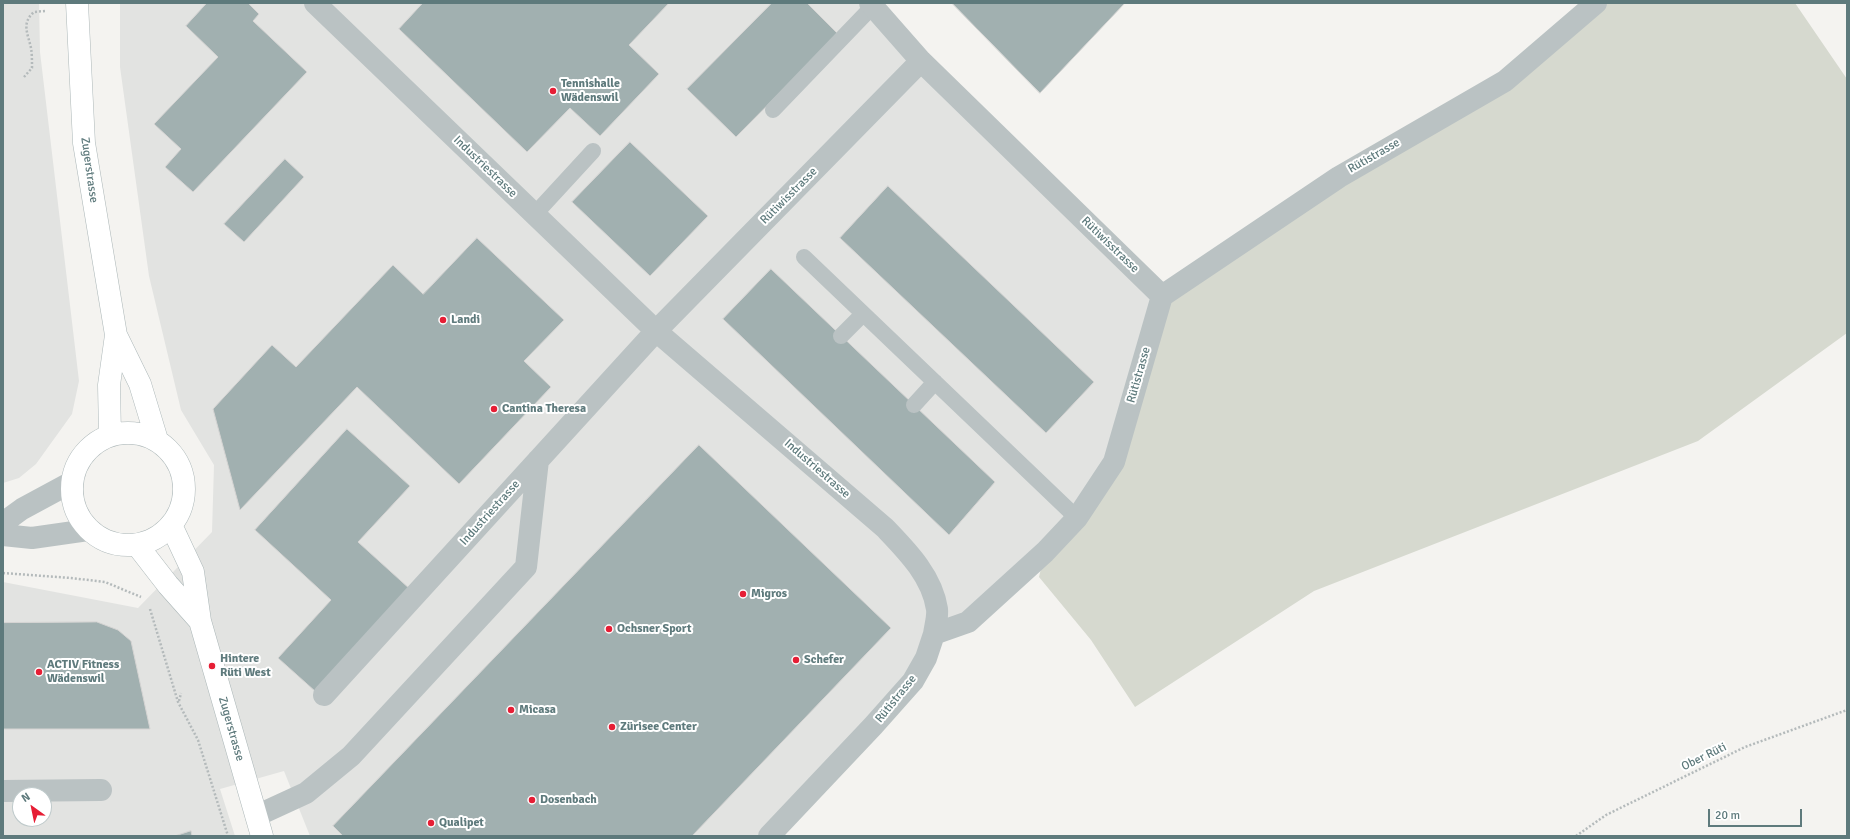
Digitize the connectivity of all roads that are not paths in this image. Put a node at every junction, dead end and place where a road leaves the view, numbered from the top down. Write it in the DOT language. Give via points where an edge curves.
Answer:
graph roads {
  1 [pos="77,3"];
  2 [pos="315,3"];
  3 [pos="1596,3"];
  4 [pos="872,5"];
  5 [pos="921,61"];
  6 [pos="773,110"];
  7 [pos="593,151"];
  8 [pos="535,214"];
  9 [pos="804,257"];
  10 [pos="1162,296"];
  11 [pos="863,314"];
  12 [pos="656,331"];
  13 [pos="116,335"];
  14 [pos="841,336"];
  15 [pos="935,382"];
  16 [pos="914,405"];
  17 [pos="110,435"];
  18 [pos="156,440"];
  19 [pos="538,460"];
  20 [pos="72,482"];
  21 [pos="1077,518"];
  22 [pos="3,523"];
  23 [pos="171,525"];
  24 [pos="88,530"];
  25 [pos="3,535"];
  26 [pos="138,545"];
  27 [pos="200,621"];
  28 [pos="934,634"];
  29 [pos="324,695"];
  30 [pos="101,790"];
  31 [pos="3,791"];
  32 [pos="259,826"];
  33 [pos="769,836"];
  1 -- 13 [label="main road, Zugerstrasse" via="84,143"];
  2 -- 8 [label="street, Industriestrasse"];
  3 -- 10 [label="street, Rütistrasse" via="1505,81 1339,177"];
  4 -- 5 [label="street, Rütiwisstrasse"];
  4 -- 6 [label="lane"];
  5 -- 10 [label="street, Rütiwisstrasse"];
  5 -- 12 [label="street, Rütiwisstrasse"];
  7 -- 8 [label="lane"];
  8 -- 12 [label="street, Industriestrasse"];
  9 -- 11 [label="lane"];
  10 -- 21 [label="street, Rütistrasse" via="1114,462"];
  11 -- 14 [label="lane"];
  11 -- 15 [label="lane"];
  12 -- 19 [label="street, Industriestrasse"];
  12 -- 28 [label="street, Industriestrasse" via="885,528 912,556 931,586 937,611"];
  13 -- 17 [label="main road, Zugerstrasse" via="109,384"];
  13 -- 18 [label="main road, Zugerstrasse" via="140,384"];
  15 -- 16 [label="lane"];
  15 -- 21 [label="lane"];
  17 -- 18 [label="main road" via="134,433"];
  17 -- 20 [label="main road" via="93,445 80,458"];
  18 -- 23 [label="main road" via="173,454 185,484 182,506"];
  19 -- 29 [label="street, Industriestrasse"];
  19 -- 32 [label="street" via="526,567 350,756 306,793"];
  20 -- 22 [label="street" via="22,509"];
  20 -- 24 [label="main road" via="74,507"];
  21 -- 28 [label="street, Rütistrasse" via="1045,552 968,622"];
  23 -- 26 [label="main road" via="162,535"];
  23 -- 27 [label="main road, Zugerstrasse" via="193,572"];
  24 -- 25 [label="street" via="32,538"];
  24 -- 26 [label="main road" via="111,543"];
  26 -- 27 [label="main road, Zugerstrasse" via="168,585"];
  27 -- 32 [label="main road, Zugerstrasse"];
  28 -- 33 [label="street, Rütistrasse" via="926,658 913,681"];
  30 -- 31 [label="street"];
}
